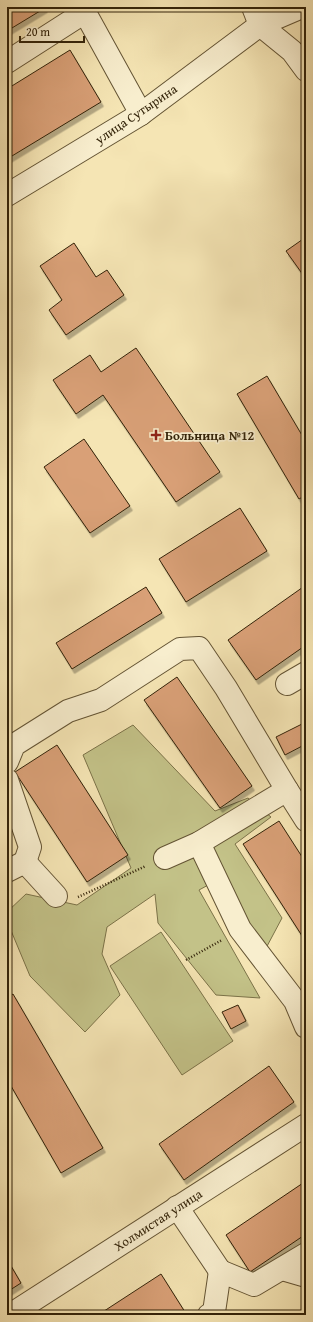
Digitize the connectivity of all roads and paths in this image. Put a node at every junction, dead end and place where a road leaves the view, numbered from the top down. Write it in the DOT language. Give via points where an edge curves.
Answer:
graph roads {
  1 [pos="302,7"];
  2 [pos="83,10"];
  3 [pos="257,16"];
  4 [pos="7,62"];
  5 [pos="306,70"];
  6 [pos="141,114"];
  7 [pos="7,195"];
  8 [pos="306,673"];
  9 [pos="287,684"];
  10 [pos="7,762"];
  11 [pos="7,780"];
  12 [pos="287,790"];
  13 [pos="306,820"];
  14 [pos="199,843"];
  15 [pos="165,858"];
  16 [pos="16,866"];
  17 [pos="56,896"];
  18 [pos="240,929"];
  19 [pos="186,960"];
  20 [pos="300,998"];
  21 [pos="306,1027"];
  22 [pos="306,1125"];
  23 [pos="177,1208"];
  24 [pos="306,1254"];
  25 [pos="282,1269"];
  26 [pos="220,1271"];
  27 [pos="306,1276"];
  28 [pos="10,1315"];
  29 [pos="209,1315"];
  1 -- 3 [label="street, улица Сутырина"];
  2 -- 4 [label="street"];
  2 -- 6 [label="street"];
  3 -- 5 [label="street" via="292,51"];
  3 -- 6 [label="street, улица Сутырина"];
  6 -- 7 [label="street, улица Сутырина"];
  8 -- 9 [label="street"];
  10 -- 12 [label="street" via="14,745 68,711 101,700 180,650 199,648"];
  11 -- 16 [label="street" via="30,847"];
  12 -- 13 [label="street"];
  12 -- 14 [label="street"];
  14 -- 15 [label="street"];
  14 -- 18 [label="street"];
  15 -- 17 [label="path" via="78,897"];
  16 -- 17 [label="street"];
  18 -- 19 [label="path"];
  18 -- 20 [label="street"];
  20 -- 21 [label="street"];
  22 -- 23 [label="street, Холмистая улица"];
  23 -- 26 [label="street"];
  23 -- 28 [label="street, Холмистая улица"];
  24 -- 25 [label="street"];
  25 -- 26 [label="street" via="254,1285"];
  25 -- 27 [label="street"];
  26 -- 29 [label="street" via="214,1312"];
}
